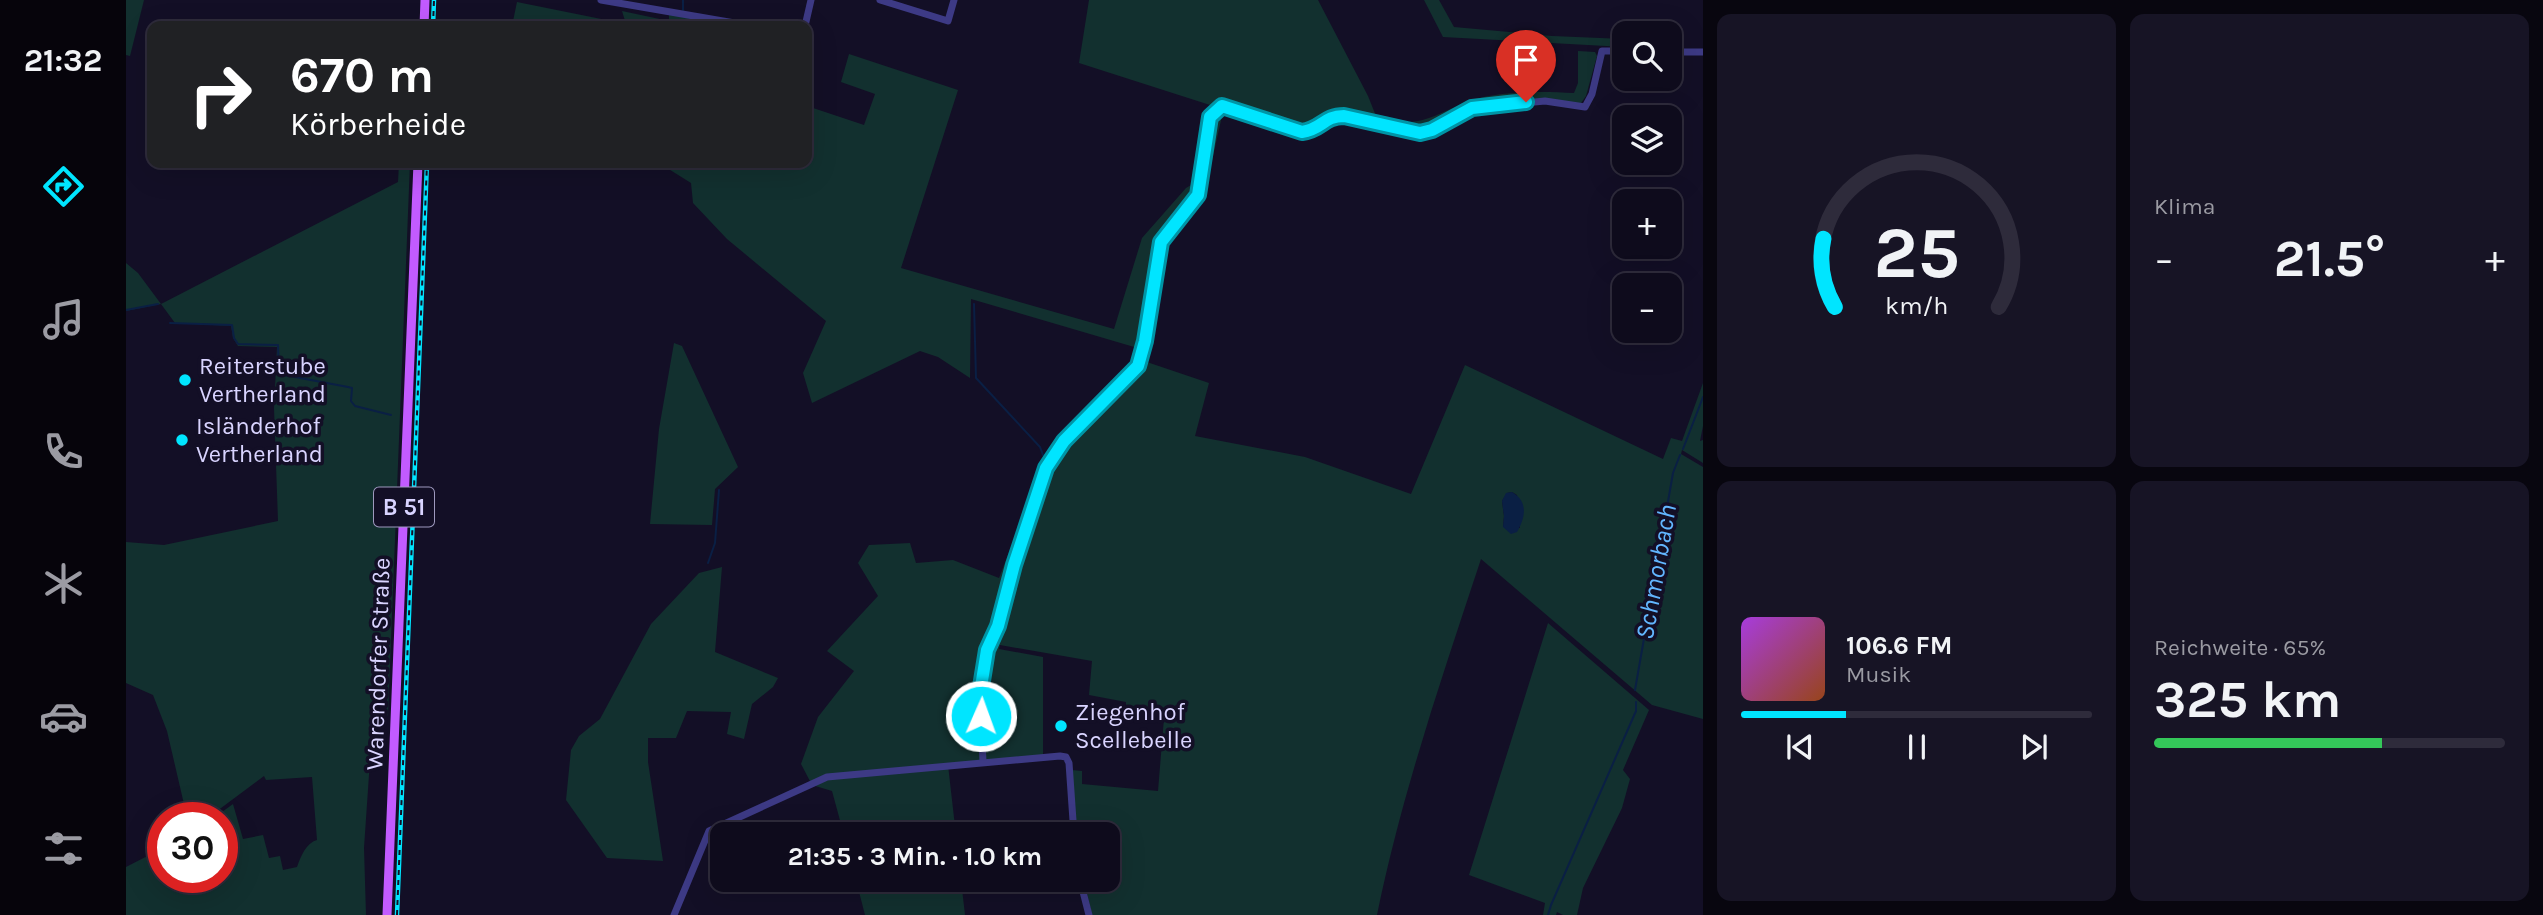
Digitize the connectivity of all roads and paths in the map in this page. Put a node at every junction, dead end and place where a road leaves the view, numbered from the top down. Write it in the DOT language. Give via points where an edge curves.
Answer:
graph roads {
  1 [pos="425,0"];
  2 [pos="601,0"];
  3 [pos="811,0"];
  4 [pos="880,0"];
  5 [pos="954,0"];
  6 [pos="424,21"];
  7 [pos="723,21"];
  8 [pos="806,21"];
  9 [pos="1612,51"];
  10 [pos="1682,52"];
  11 [pos="1703,52"];
  12 [pos="418,168"];
  13 [pos="983,762"];
  14 [pos="1073,822"];
  15 [pos="1083,892"];
  16 [pos="387,915"];
  17 [pos="674,915"];
  18 [pos="1089,915"];
  1 -- 6 [label="main road"];
  2 -- 7 [label="street"];
  3 -- 8 [label="street"];
  4 -- 5 [label="street" via="948,21"];
  9 -- 13 [label="street" via="1602,51 1585,107 1545,101 1472,108 1420,133 1344,116 1332,116 1314,130 1302,132 1222,106 1210,117 1198,195 1161,242 1138,366 1064,441 1046,468 987,650 980,693"];
  10 -- 11 [label="street"];
  12 -- 16 [label="main road, Warendorfer Straße / B 51"];
  13 -- 14 [label="street" via="1066,757"];
  13 -- 17 [label="street" via="827,777 709,831"];
  15 -- 18 [label="street"];
}
